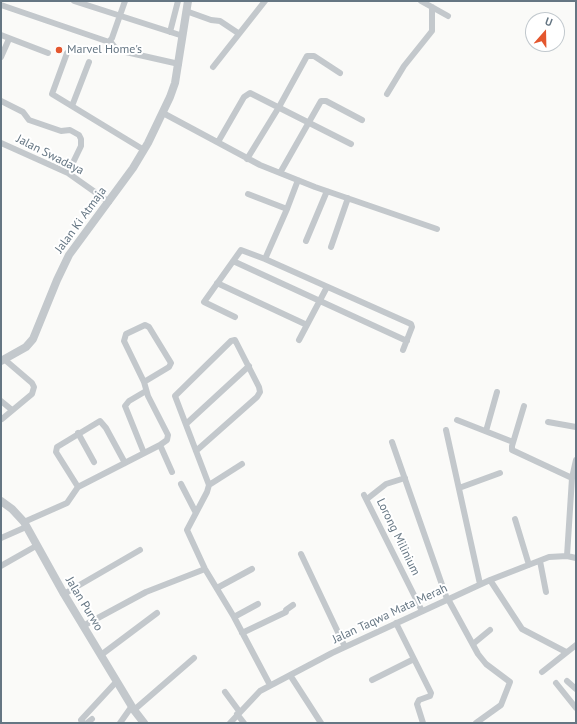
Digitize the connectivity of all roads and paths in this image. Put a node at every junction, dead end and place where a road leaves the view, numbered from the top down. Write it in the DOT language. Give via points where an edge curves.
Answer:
graph roads {
  1 [pos="74,1"];
  2 [pos="125,1"];
  3 [pos="178,1"];
  4 [pos="188,1"];
  5 [pos="265,1"];
  6 [pos="424,2"];
  7 [pos="1,5"];
  8 [pos="432,7"];
  9 [pos="186,11"];
  10 [pos="119,16"];
  11 [pos="448,16"];
  12 [pos="170,32"];
  13 [pos="238,33"];
  14 [pos="1,35"];
  15 [pos="183,36"];
  16 [pos="9,39"];
  17 [pos="110,41"];
  18 [pos="48,53"];
  19 [pos="67,53"];
  20 [pos="1,57"];
  21 [pos="89,62"];
  22 [pos="179,64"];
  23 [pos="213,67"];
  24 [pos="340,73"];
  25 [pos="387,94"];
  26 [pos="1,101"];
  27 [pos="72,106"];
  28 [pos="279,107"];
  29 [pos="163,113"];
  30 [pos="362,120"];
  31 [pos="308,123"];
  32 [pos="218,142"];
  33 [pos="1,143"];
  34 [pos="351,144"];
  35 [pos="144,150"];
  36 [pos="247,158"];
  37 [pos="280,173"];
  38 [pos="68,174"];
  39 [pos="298,180"];
  40 [pos="327,191"];
  41 [pos="248,194"];
  42 [pos="348,198"];
  43 [pos="109,202"];
  44 [pos="286,209"];
  45 [pos="437,229"];
  46 [pos="306,241"];
  47 [pos="331,247"];
  48 [pos="265,259"];
  49 [pos="233,261"];
  50 [pos="217,283"];
  51 [pos="327,287"];
  52 [pos="320,301"];
  53 [pos="235,317"];
  54 [pos="307,325"];
  55 [pos="299,340"];
  56 [pos="406,341"];
  57 [pos="403,350"];
  58 [pos="2,360"];
  59 [pos="249,366"];
  60 [pos="144,382"];
  61 [pos="146,391"];
  62 [pos="497,392"];
  63 [pos="1,401"];
  64 [pos="524,406"];
  65 [pos="12,410"];
  66 [pos="2,419"];
  67 [pos="457,420"];
  68 [pos="548,422"];
  69 [pos="186,424"];
  70 [pos="576,428"];
  71 [pos="446,430"];
  72 [pos="486,431"];
  73 [pos="78,433"];
  74 [pos="392,442"];
  75 [pos="513,442"];
  76 [pos="160,445"];
  77 [pos="196,451"];
  78 [pos="144,454"];
  79 [pos="576,460"];
  80 [pos="94,462"];
  81 [pos="125,463"];
  82 [pos="242,464"];
  83 [pos="575,468"];
  84 [pos="172,472"];
  85 [pos="500,473"];
  86 [pos="405,478"];
  87 [pos="572,478"];
  88 [pos="181,484"];
  89 [pos="209,485"];
  90 [pos="78,487"];
  91 [pos="459,488"];
  92 [pos="1,501"];
  93 [pos="196,513"];
  94 [pos="515,519"];
  95 [pos="573,520"];
  96 [pos="25,525"];
  97 [pos="1,538"];
  98 [pos="36,546"];
  99 [pos="140,550"];
  100 [pos="301,554"];
  101 [pos="567,556"];
  102 [pos="576,558"];
  103 [pos="540,561"];
  104 [pos="529,565"];
  105 [pos="1,566"];
  106 [pos="252,568"];
  107 [pos="205,569"];
  108 [pos="490,580"];
  109 [pos="480,584"];
  110 [pos="217,588"];
  111 [pos="546,592"];
  112 [pos="64,594"];
  113 [pos="448,599"];
  114 [pos="258,604"];
  115 [pos="293,605"];
  116 [pos="422,611"];
  117 [pos="157,613"];
  118 [pos="234,617"];
  119 [pos="396,623"];
  120 [pos="83,626"];
  121 [pos="490,630"];
  122 [pos="242,633"];
  123 [pos="473,644"];
  124 [pos="576,646"];
  125 [pos="345,647"];
  126 [pos="566,652"];
  127 [pos="101,654"];
  128 [pos="194,658"];
  129 [pos="414,659"];
  130 [pos="542,672"];
  131 [pos="290,675"];
  132 [pos="372,680"];
  133 [pos="117,681"];
  134 [pos="567,681"];
  135 [pos="556,684"];
  136 [pos="270,685"];
  137 [pos="576,689"];
  138 [pos="225,692"];
  139 [pos="133,708"];
  140 [pos="576,708"];
  141 [pos="238,713"];
  142 [pos="478,722"];
  143 [pos="83,723"];
  144 [pos="120,723"];
  145 [pos="144,723"];
  146 [pos="230,723"];
  147 [pos="244,723"];
  148 [pos="321,723"];
  149 [pos="423,723"];
  1 -- 10 [label="street"];
  2 -- 10 [label="street"];
  3 -- 12 [label="street"];
  4 -- 9 [label="street, Jalan Ki Atmaja"];
  5 -- 13 [label="street"];
  6 -- 8 [label="street"];
  7 -- 17 [label="street"];
  8 -- 11 [label="street"];
  8 -- 25 [label="street" via="432,31 404,66"];
  9 -- 13 [label="street" via="220,21"];
  9 -- 15 [label="street, Jalan Ki Atmaja"];
  10 -- 12 [label="street"];
  10 -- 17 [label="street"];
  12 -- 15 [label="street"];
  13 -- 23 [label="street"];
  14 -- 16 [label="street"];
  15 -- 22 [label="street, Jalan Ki Atmaja"];
  16 -- 18 [label="street"];
  16 -- 20 [label="street"];
  17 -- 22 [label="street" via="117,50"];
  19 -- 27 [label="street" via="52,94"];
  21 -- 27 [label="street"];
  22 -- 29 [label="street, Jalan Ki Atmaja" via="175,83"];
  24 -- 28 [label="street" via="314,56 307,56"];
  26 -- 38 [label="street" via="23,112 29,120 61,131 70,130 79,135 81,146"];
  27 -- 35 [label="street"];
  28 -- 31 [label="street"];
  28 -- 32 [label="street" via="248,94"];
  28 -- 36 [label="street"];
  29 -- 32 [label="street"];
  29 -- 35 [label="street, Jalan Ki Atmaja"];
  30 -- 31 [label="street" via="322,100"];
  31 -- 34 [label="street"];
  31 -- 37 [label="street"];
  32 -- 36 [label="street"];
  33 -- 38 [label="street, Jalan Swadaya"];
  35 -- 43 [label="street, Jalan Ki Atmaja"];
  36 -- 37 [label="street"];
  37 -- 39 [label="street"];
  38 -- 43 [label="street, Jalan Swadaya"];
  39 -- 40 [label="street"];
  39 -- 44 [label="street"];
  40 -- 42 [label="street"];
  40 -- 46 [label="street"];
  41 -- 44 [label="street"];
  42 -- 45 [label="street"];
  42 -- 47 [label="street"];
  43 -- 58 [label="street, Jalan Ki Atmaja" via="69,255 33,339 26,347"];
  44 -- 48 [label="street"];
  48 -- 49 [label="street" via="241,250"];
  48 -- 51 [label="street"];
  49 -- 50 [label="street"];
  49 -- 52 [label="street"];
  50 -- 53 [label="street" via="204,302"];
  50 -- 54 [label="street"];
  51 -- 52 [label="street"];
  51 -- 56 [label="street" via="411,324"];
  52 -- 54 [label="street"];
  52 -- 56 [label="street"];
  54 -- 55 [label="street"];
  56 -- 57 [label="street"];
  58 -- 65 [label="street" via="34,387 32,394"];
  59 -- 69 [label="street"];
  59 -- 69 [label="street" via="237,341 232,341 175,394"];
  59 -- 77 [label="street" via="259,387 257,397"];
  60 -- 60 [label="street" via="169,367 171,363 149,327 145,325 126,334 124,338"];
  60 -- 61 [label="street"];
  61 -- 76 [label="street" via="168,435 167,440"];
  61 -- 78 [label="street" via="125,406"];
  62 -- 72 [label="street"];
  63 -- 65 [label="street"];
  64 -- 75 [label="street"];
  65 -- 66 [label="street"];
  67 -- 72 [label="street"];
  68 -- 70 [label="street"];
  69 -- 77 [label="street"];
  71 -- 91 [label="street"];
  72 -- 75 [label="street"];
  73 -- 80 [label="street"];
  73 -- 81 [label="street" via="101,421"];
  73 -- 90 [label="street" via="57,446 56,450"];
  74 -- 86 [label="street"];
  75 -- 87 [label="street" via="512,449 515,451"];
  76 -- 78 [label="street"];
  76 -- 84 [label="street"];
  77 -- 89 [label="street"];
  78 -- 81 [label="street"];
  79 -- 83 [label="street"];
  81 -- 90 [label="street"];
  82 -- 89 [label="street"];
  83 -- 87 [label="street"];
  85 -- 91 [label="street"];
  86 -- 113 [label="street"];
  86 -- 116 [label="street, Lorong Milinium" via="386,484 366,497"];
  87 -- 95 [label="street"];
  88 -- 93 [label="street"];
  89 -- 93 [label="street"];
  90 -- 96 [label="street" via="67,503"];
  91 -- 109 [label="street"];
  92 -- 96 [label="street, Jalan Purwo" via="12,509"];
  93 -- 107 [label="street" via="187,528 187,533"];
  94 -- 104 [label="street"];
  95 -- 101 [label="street"];
  96 -- 97 [label="street"];
  96 -- 98 [label="street, Jalan Purwo"];
  98 -- 105 [label="street"];
  98 -- 112 [label="street, Jalan Purwo"];
  99 -- 112 [label="street"];
  100 -- 125 [label="street"];
  101 -- 102 [label="street, Jalan Taqwa Mata Merah"];
  101 -- 103 [label="street, Jalan Taqwa Mata Merah"];
  103 -- 104 [label="street, Jalan Taqwa Mata Merah"];
  103 -- 111 [label="street"];
  104 -- 108 [label="street, Jalan Taqwa Mata Merah"];
  106 -- 110 [label="street"];
  107 -- 110 [label="street"];
  107 -- 120 [label="street" via="146,592"];
  108 -- 109 [label="street, Jalan Taqwa Mata Merah"];
  108 -- 126 [label="street" via="522,629"];
  109 -- 113 [label="street, Jalan Taqwa Mata Merah"];
  110 -- 118 [label="street"];
  112 -- 120 [label="street, Jalan Purwo"];
  113 -- 116 [label="street, Jalan Taqwa Mata Merah"];
  113 -- 123 [label="street"];
  114 -- 118 [label="street"];
  115 -- 122 [label="street" via="286,612"];
  116 -- 119 [label="street, Jalan Taqwa Mata Merah"];
  117 -- 127 [label="street"];
  118 -- 122 [label="street"];
  119 -- 125 [label="street, Jalan Taqwa Mata Merah"];
  119 -- 129 [label="street"];
  120 -- 127 [label="street, Jalan Purwo"];
  121 -- 123 [label="street"];
  122 -- 136 [label="street"];
  123 -- 142 [label="street" via="486,664 510,682 501,706"];
  124 -- 126 [label="street"];
  125 -- 131 [label="street, Jalan Taqwa Mata Merah"];
  126 -- 130 [label="street"];
  127 -- 133 [label="street, Jalan Purwo"];
  128 -- 139 [label="street"];
  129 -- 132 [label="street"];
  129 -- 149 [label="street" via="431,693 416,704"];
  131 -- 136 [label="street, Jalan Taqwa Mata Merah"];
  131 -- 148 [label="street"];
  133 -- 139 [label="street, Jalan Purwo"];
  133 -- 143 [label="street" via="81,720"];
  134 -- 137 [label="street"];
  135 -- 140 [label="street"];
  136 -- 141 [label="street, Jalan Taqwa Mata Merah"];
  138 -- 141 [label="street"];
  139 -- 144 [label="street"];
  139 -- 145 [label="street, Jalan Purwo"];
  141 -- 146 [label="street, Jalan Taqwa Mata Merah"];
  141 -- 147 [label="street"];
}
